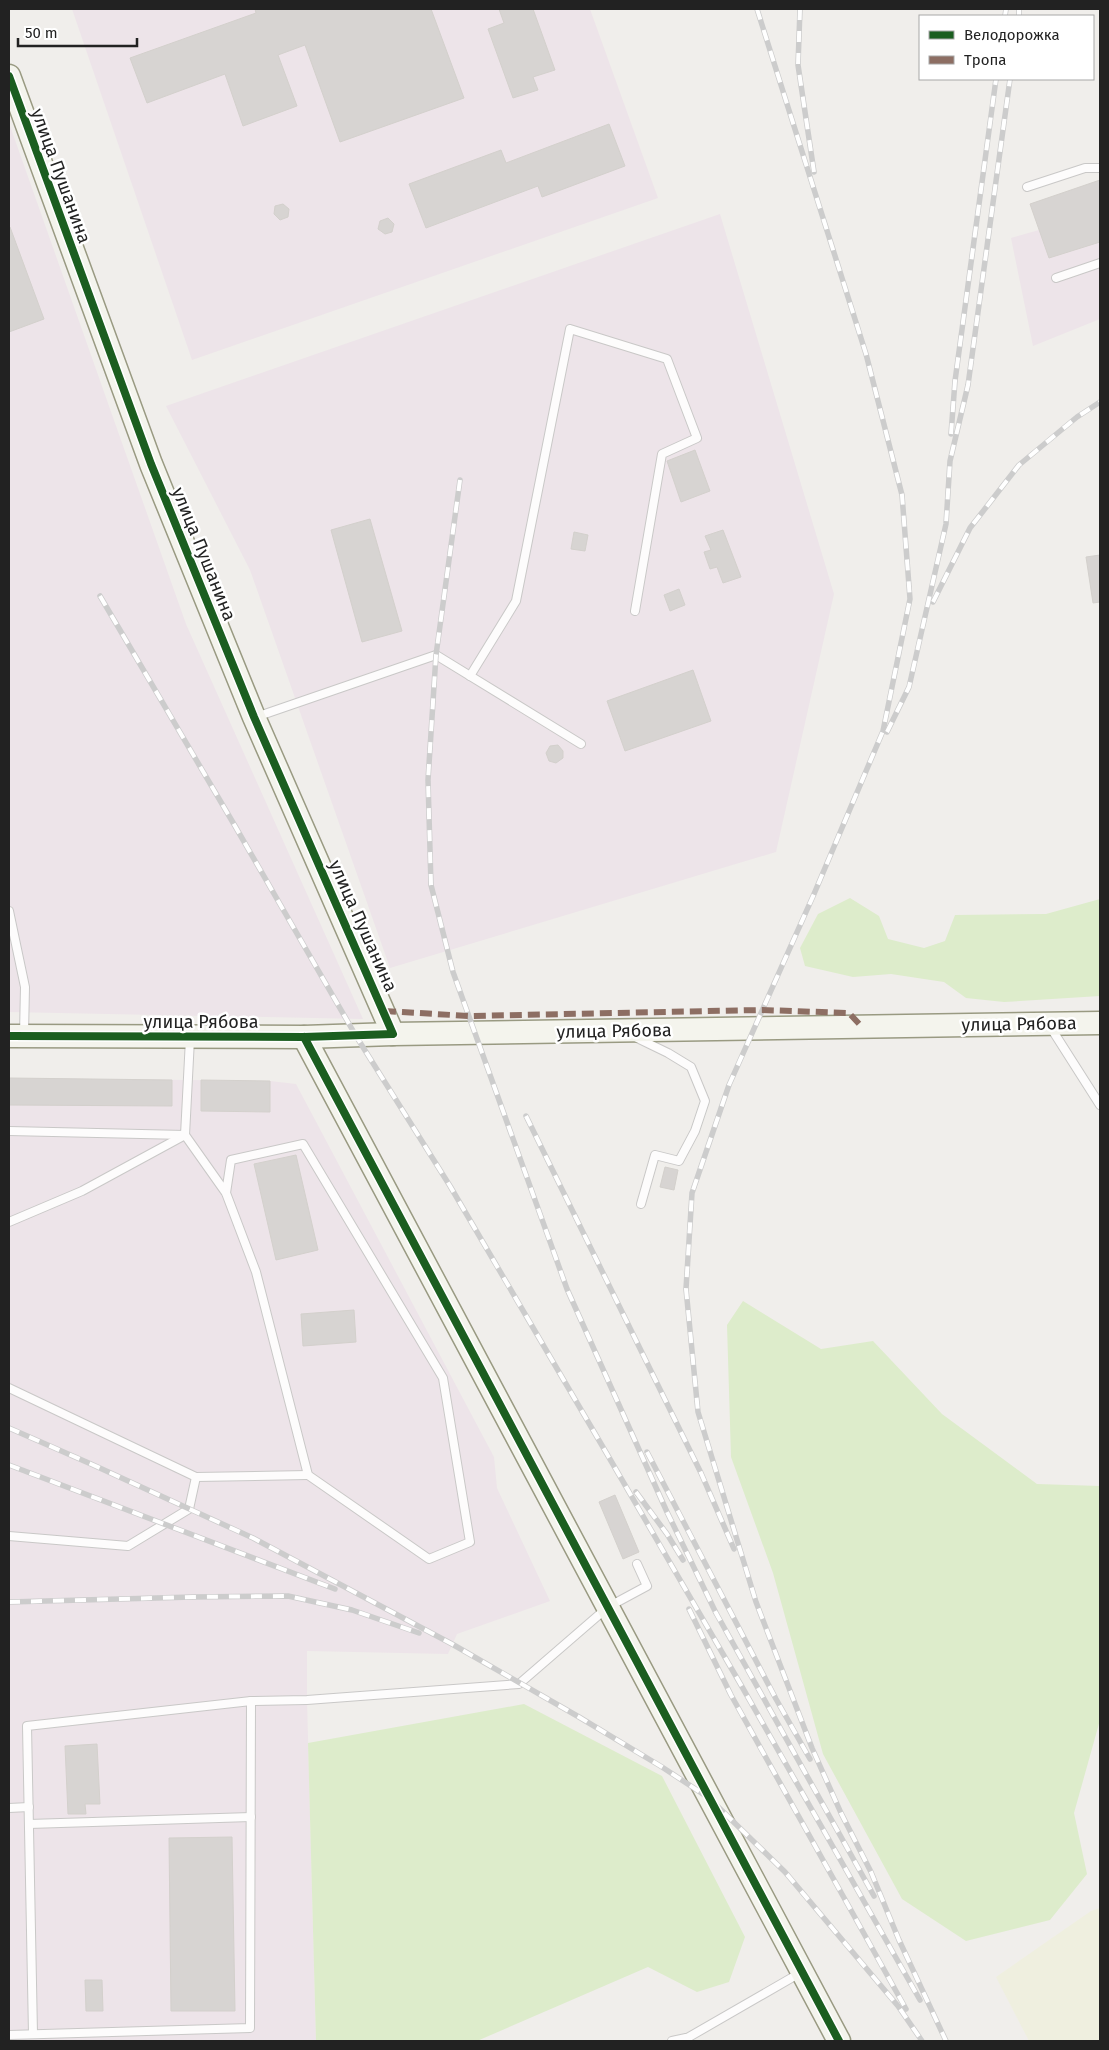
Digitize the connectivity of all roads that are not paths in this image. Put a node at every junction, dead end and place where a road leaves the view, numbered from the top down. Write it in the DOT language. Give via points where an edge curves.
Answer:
graph roads {
  1 [pos="9,76"];
  2 [pos="1100,168"];
  3 [pos="1027,187"];
  4 [pos="1100,263"];
  5 [pos="1056,278"];
  6 [pos="635,611"];
  7 [pos="470,676"];
  8 [pos="254,718"];
  9 [pos="581,744"];
  10 [pos="9,911"];
  11 [pos="1100,1023"];
  12 [pos="1048,1024"];
  13 [pos="619,1030"];
  14 [pos="393,1034"];
  15 [pos="16,1036"];
  16 [pos="190,1037"];
  17 [pos="304,1037"];
  18 [pos="1100,1105"];
  19 [pos="9,1131"];
  20 [pos="185,1135"];
  21 [pos="226,1193"];
  22 [pos="641,1204"];
  23 [pos="9,1222"];
  24 [pos="9,1388"];
  25 [pos="308,1475"];
  26 [pos="196,1476"];
  27 [pos="9,1536"];
  28 [pos="637,1564"];
  29 [pos="608,1607"];
  30 [pos="251,1701"];
  31 [pos="28,1807"];
  32 [pos="9,1808"];
  33 [pos="250,1817"];
  34 [pos="29,1824"];
  35 [pos="802,1972"];
  36 [pos="33,2034"];
  37 [pos="9,2035"];
  38 [pos="685,2040"];
  39 [pos="672,2041"];
  40 [pos="839,2041"];
  1 -- 8 [label="street, улица Пушанина" via="151,464"];
  2 -- 3 [label="lane" via="1086,168"];
  4 -- 5 [label="lane"];
  6 -- 7 [label="lane" via="662,454 697,438 667,359 570,329 516,601"];
  7 -- 8 [label="lane" via="436,655"];
  7 -- 9 [label="lane"];
  8 -- 14 [label="street, улица Пушанина"];
  10 -- 15 [label="lane" via="25,987"];
  11 -- 12 [label="street, улица Рябова"];
  12 -- 13 [label="street, улица Рябова"];
  12 -- 18 [label="lane"];
  13 -- 14 [label="street, улица Рябова"];
  13 -- 22 [label="lane" via="668,1052 691,1067 705,1101 695,1132 680,1161 655,1154"];
  14 -- 17 [label="street, улица Рябова"];
  15 -- 16 [label="street, улица Рябова"];
  16 -- 17 [label="street, улица Рябова"];
  16 -- 20 [label="lane"];
  17 -- 29 [label="street"];
  19 -- 20 [label="lane"];
  20 -- 21 [label="lane"];
  20 -- 23 [label="lane" via="82,1191"];
  21 -- 25 [label="lane" via="256,1272"];
  21 -- 25 [label="lane" via="230,1160 303,1144 443,1378 470,1542 429,1559"];
  24 -- 26 [label="lane"];
  25 -- 26 [label="lane"];
  26 -- 27 [label="lane" via="189,1509 128,1546"];
  28 -- 29 [label="lane" via="647,1586"];
  29 -- 30 [label="lane" via="519,1684"];
  29 -- 35 [label="street"];
  30 -- 31 [label="lane" via="27,1726"];
  30 -- 33 [label="lane"];
  31 -- 32 [label="lane"];
  31 -- 34 [label="lane"];
  33 -- 34 [label="lane"];
  33 -- 36 [label="lane" via="250,2028"];
  34 -- 36 [label="lane"];
  35 -- 38 [label="lane"];
  35 -- 40 [label="street"];
  36 -- 37 [label="lane"];
  38 -- 39 [label="lane"];
}
